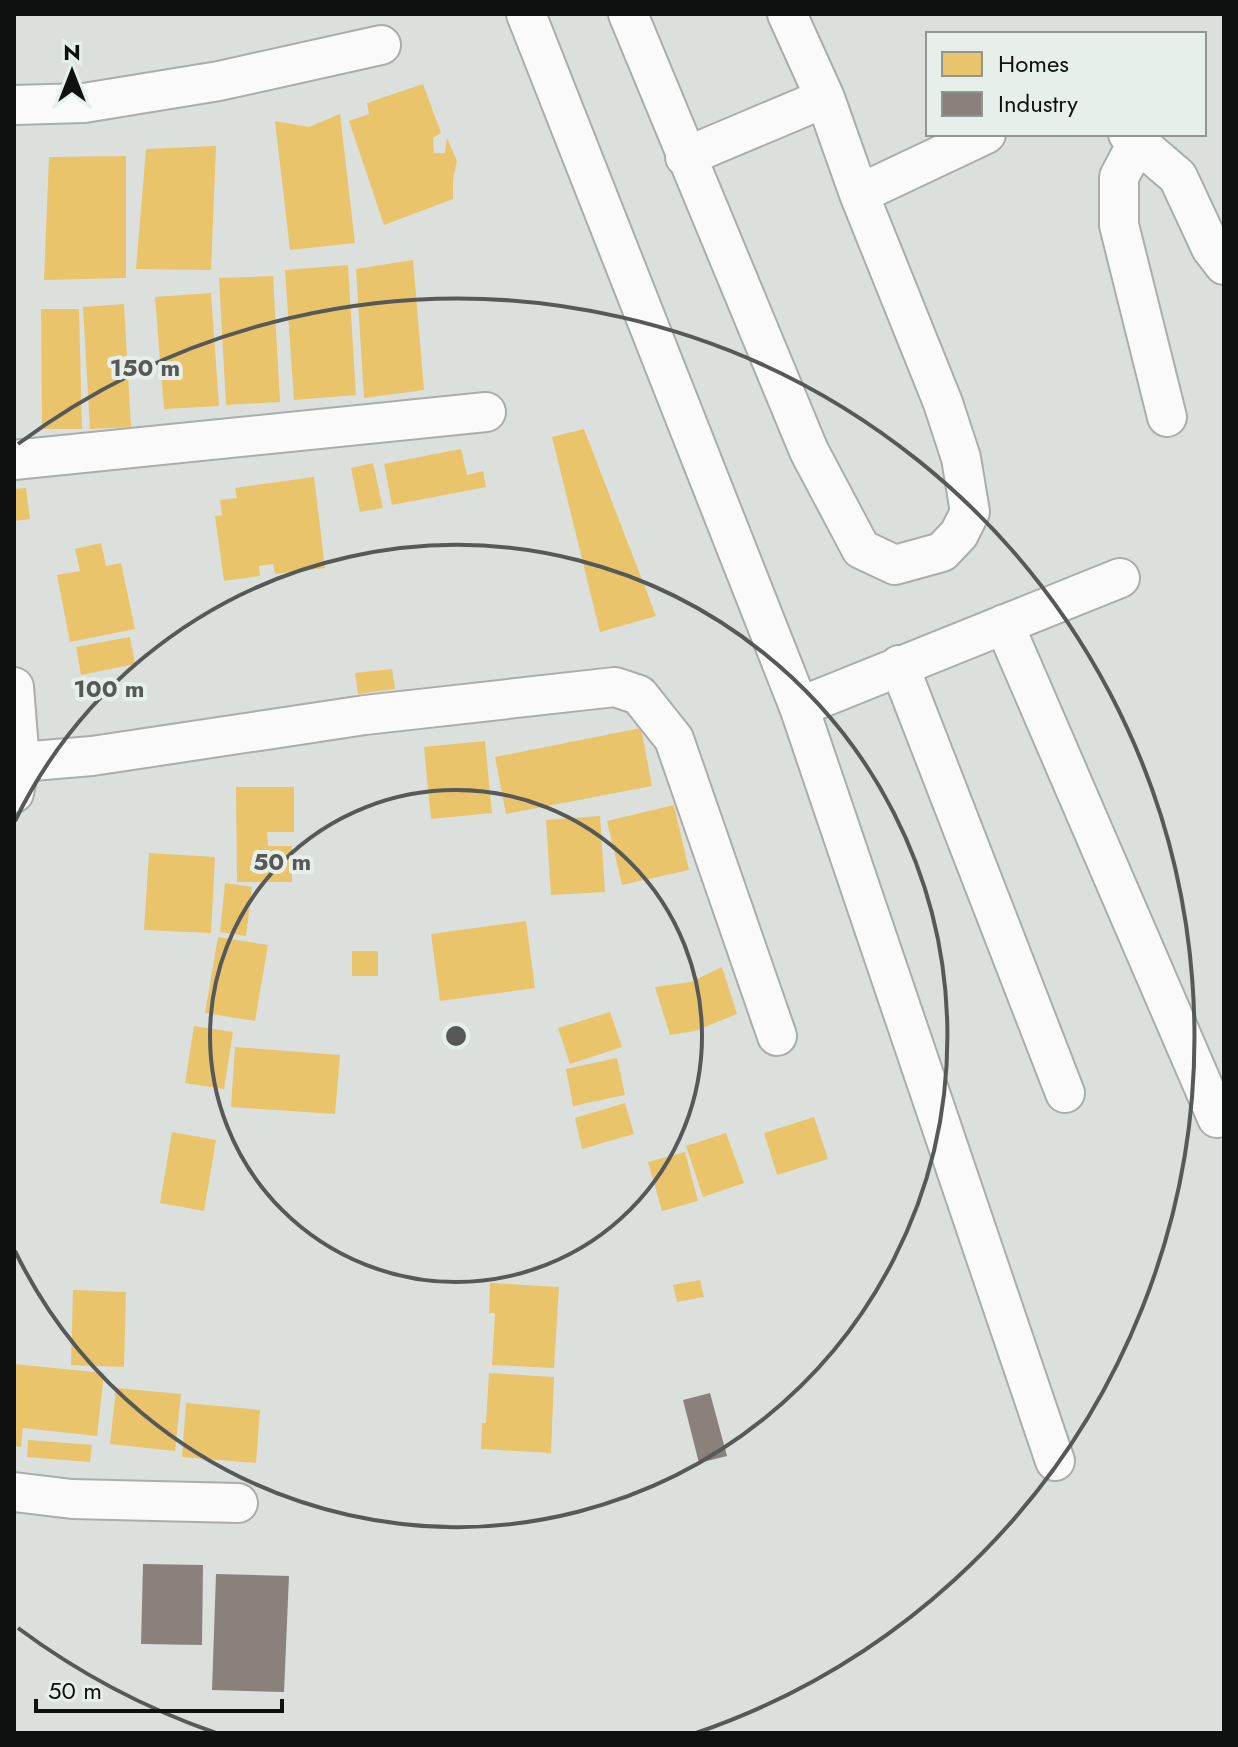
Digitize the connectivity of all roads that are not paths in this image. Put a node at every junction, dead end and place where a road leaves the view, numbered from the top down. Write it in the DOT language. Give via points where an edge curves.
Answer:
graph roads {
  1 [pos="526,14"];
  2 [pos="628,14"];
  3 [pos="787,14"];
  4 [pos="381,45"];
  5 [pos="825,98"];
  6 [pos="14,105"];
  7 [pos="982,136"];
  8 [pos="1133,138"];
  9 [pos="685,157"];
  10 [pos="859,194"];
  11 [pos="1224,265"];
  12 [pos="486,412"];
  13 [pos="1167,417"];
  14 [pos="14,460"];
  15 [pos="1120,578"];
  16 [pos="1004,624"];
  17 [pos="899,665"];
  18 [pos="14,687"];
  19 [pos="799,707"];
  20 [pos="17,778"];
  21 [pos="777,1036"];
  22 [pos="1065,1093"];
  23 [pos="1217,1118"];
  24 [pos="1055,1461"];
  25 [pos="14,1492"];
  26 [pos="238,1503"];
  1 -- 19 [label="street"];
  2 -- 9 [label="street"];
  3 -- 5 [label="street"];
  4 -- 6 [label="street" via="219,81 84,103"];
  5 -- 9 [label="street"];
  5 -- 10 [label="street"];
  7 -- 10 [label="street"];
  8 -- 11 [label="street" via="1178,177"];
  8 -- 13 [label="street" via="1119,177 1119,225"];
  9 -- 10 [label="street" via="809,451 861,549 895,565 942,552 970,512 961,458 943,403"];
  12 -- 14 [label="street"];
  15 -- 16 [label="street"];
  16 -- 17 [label="street"];
  16 -- 23 [label="street"];
  17 -- 19 [label="street"];
  17 -- 22 [label="street"];
  18 -- 20 [label="street"];
  19 -- 24 [label="street"];
  20 -- 21 [label="street" via="92,756 365,715 615,687 639,695 674,739"];
  25 -- 26 [label="street" via="72,1499"];
}
